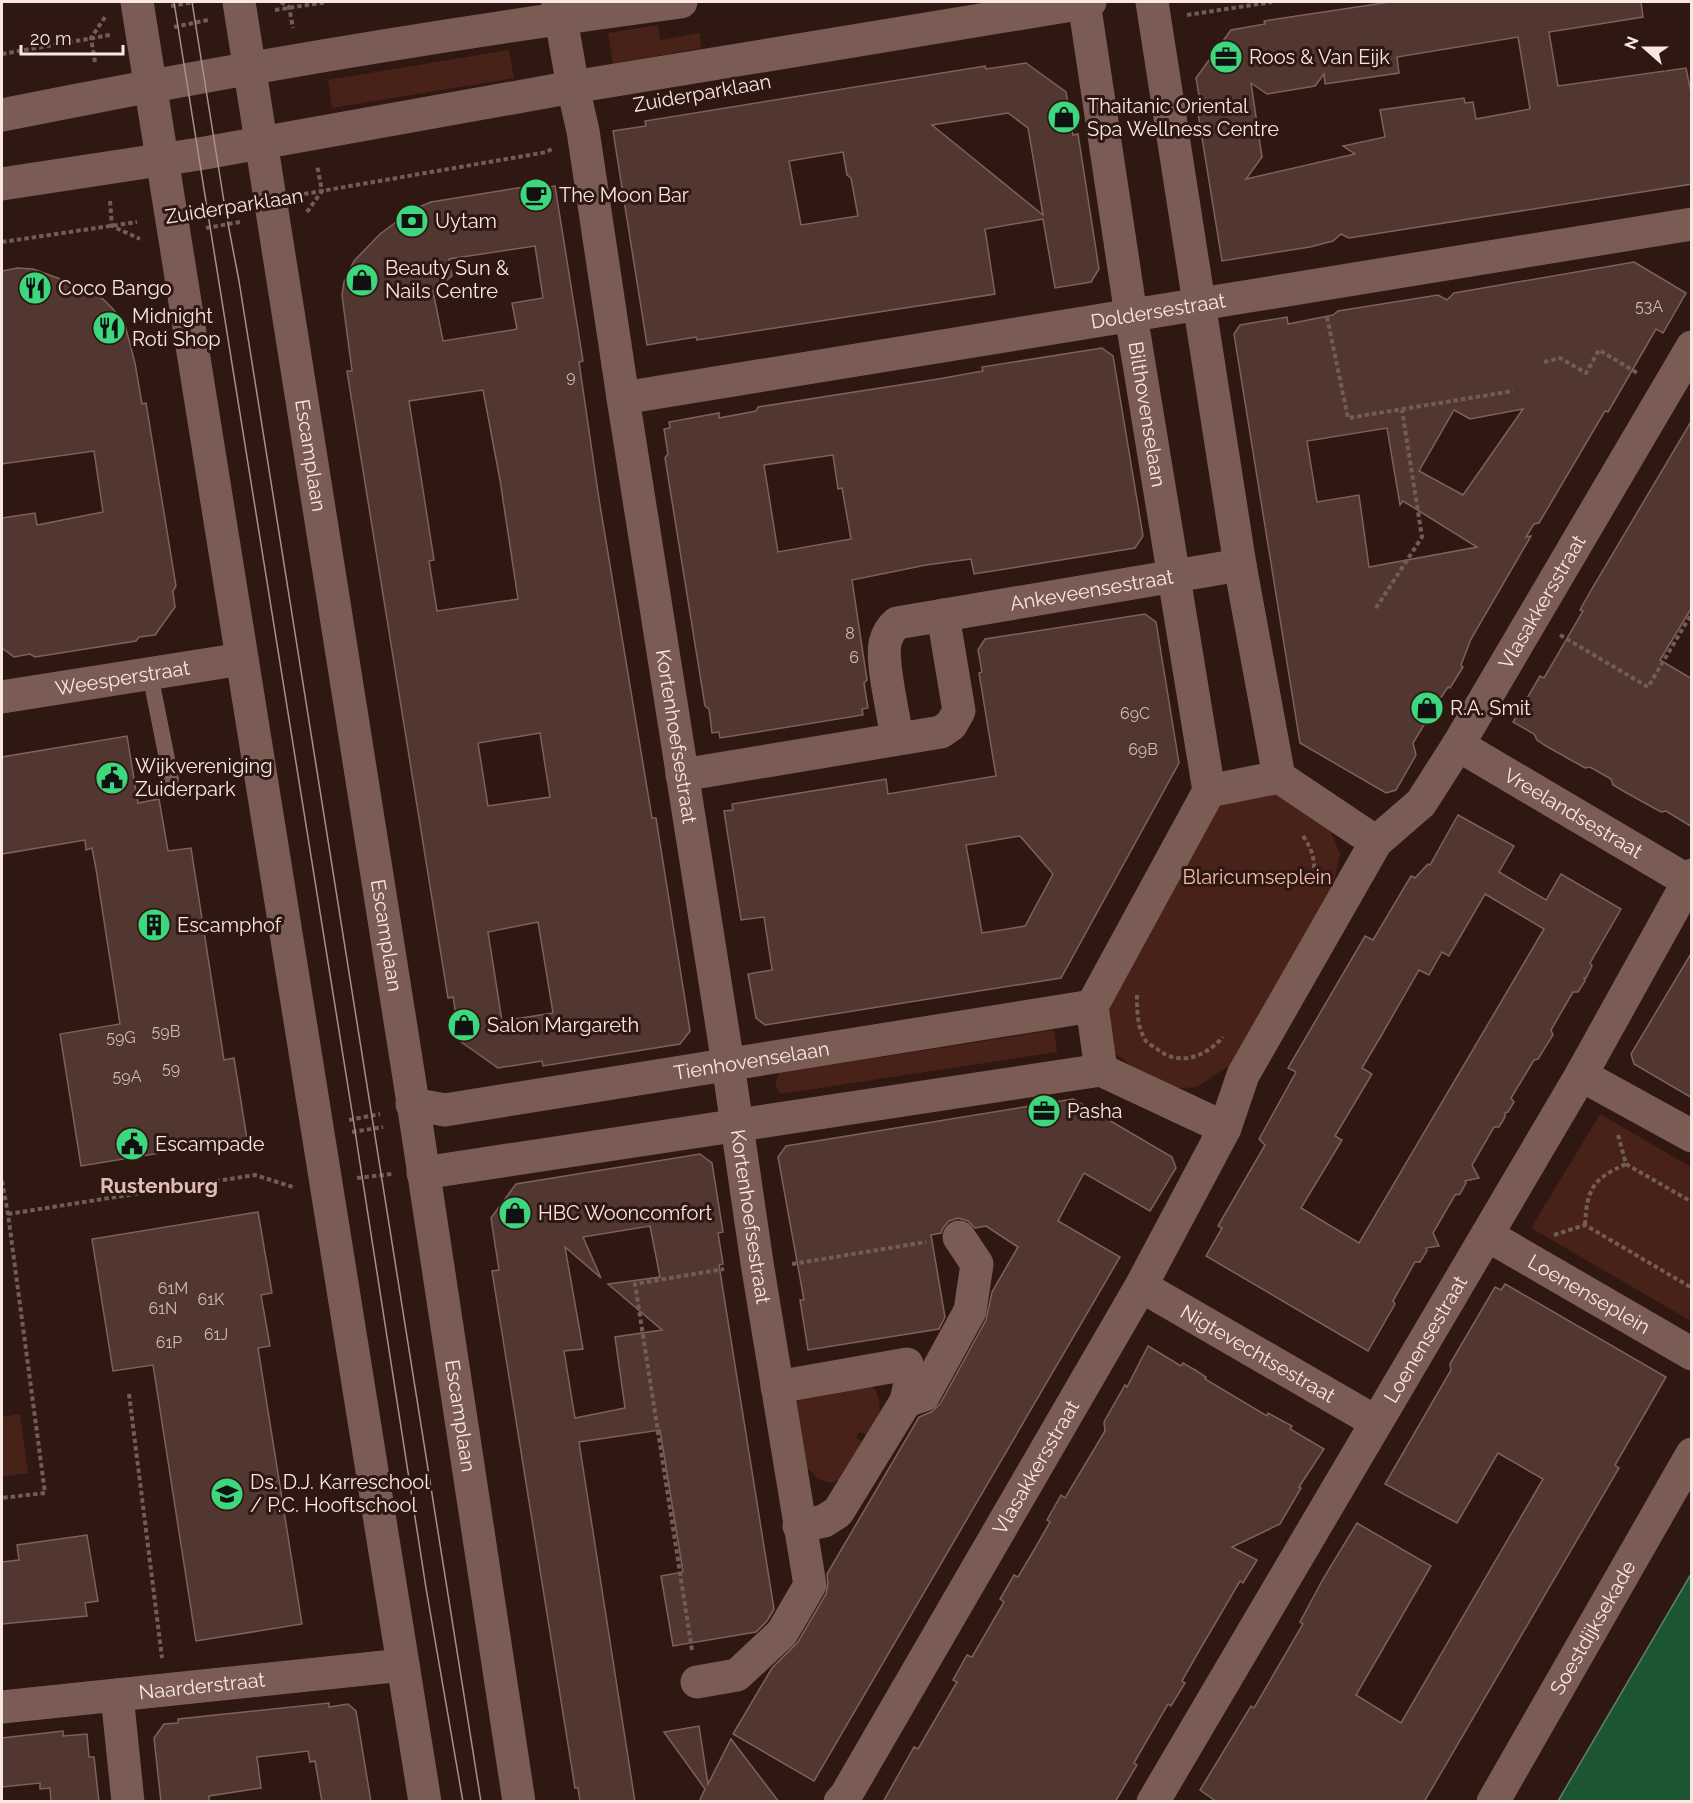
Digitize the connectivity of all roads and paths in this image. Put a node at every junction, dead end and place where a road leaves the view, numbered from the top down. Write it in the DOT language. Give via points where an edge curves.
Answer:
graph roads {
  1 [pos="137,2"];
  2 [pos="239,2"];
  3 [pos="681,2"];
  4 [pos="1087,2"];
  5 [pos="1272,2"];
  6 [pos="560,9"];
  7 [pos="1153,11"];
  8 [pos="249,69"];
  9 [pos="150,85"];
  10 [pos="573,87"];
  11 [pos="2,115"];
  12 [pos="583,130"];
  13 [pos="261,143"];
  14 [pos="162,160"];
  15 [pos="2,184"];
  16 [pos="270,200"];
  17 [pos="171,216"];
  18 [pos="1692,224"];
  19 [pos="2,243"];
  20 [pos="1321,284"];
  21 [pos="1199,304"];
  22 [pos="1131,315"];
  23 [pos="1692,347"];
  24 [pos="1544,362"];
  25 [pos="1666,390"];
  26 [pos="1513,391"];
  27 [pos="623,398"];
  28 [pos="1402,410"];
  29 [pos="1240,565"];
  30 [pos="1174,576"];
  31 [pos="1376,608"];
  32 [pos="1692,613"];
  33 [pos="943,615"];
  34 [pos="1532,619"];
  35 [pos="242,659"];
  36 [pos="150,674"];
  37 [pos="2,697"];
  38 [pos="897,739"];
  39 [pos="1458,746"];
  40 [pos="682,775"];
  41 [pos="1279,777"];
  42 [pos="171,779"];
  43 [pos="1209,791"];
  44 [pos="1301,832"];
  45 [pos="1376,842"];
  46 [pos="1690,878"];
  47 [pos="1313,883"];
  48 [pos="1137,989"];
  49 [pos="1092,1006"];
  50 [pos="1227,1032"];
  51 [pos="728,1064"];
  52 [pos="1101,1070"];
  53 [pos="1593,1081"];
  54 [pos="413,1112"];
  55 [pos="737,1126"];
  56 [pos="1225,1128"];
  57 [pos="318,1132"];
  58 [pos="1692,1136"];
  59 [pos="1626,1164"];
  60 [pos="423,1171"];
  61 [pos="2,1180"];
  62 [pos="326,1183"];
  63 [pos="1692,1202"];
  64 [pos="8,1214"];
  65 [pos="1586,1225"];
  66 [pos="958,1237"];
  67 [pos="1498,1242"];
  68 [pos="758,1266"];
  69 [pos="1141,1286"];
  70 [pos="1692,1288"];
  71 [pos="1692,1354"];
  72 [pos="777,1387"];
  73 [pos="129,1394"];
  74 [pos="906,1401"];
  75 [pos="1376,1422"];
  76 [pos="1692,1454"];
  77 [pos="2,1498"];
  78 [pos="799,1526"];
  79 [pos="403,1665"];
  80 [pos="697,1682"];
  81 [pos="166,1690"];
  82 [pos="117,1695"];
  83 [pos="2,1707"];
  84 [pos="128,1802"];
  85 [pos="425,1802"];
  86 [pos="519,1802"];
  87 [pos="840,1802"];
  88 [pos="1153,1802"];
  89 [pos="1493,1802"];
  1 -- 9 [label="street"];
  2 -- 8 [label="street, Escamplaan"];
  3 -- 6 [label="street"];
  4 -- 10 [label="street, Zuiderparklaan"];
  4 -- 22 [label="street, Bilthovenselaan"];
  5 -- 7 [label="path"];
  6 -- 8 [label="street"];
  6 -- 10 [label="street, Kortenhoefsestraat"];
  7 -- 21 [label="street"];
  8 -- 9 [label="street"];
  8 -- 13 [label="street, Escamplaan"];
  9 -- 11 [label="street"];
  9 -- 14 [label="street"];
  10 -- 12 [label="street, Kortenhoefsestraat"];
  10 -- 13 [label="street, Zuiderparklaan"];
  12 -- 16 [label="path, Zuiderparklaan" via="547,152"];
  12 -- 27 [label="street, Kortenhoefsestraat"];
  13 -- 14 [label="street, Zuiderparklaan"];
  13 -- 16 [label="street, Escamplaan"];
  14 -- 15 [label="street, Zuiderparklaan"];
  14 -- 17 [label="street"];
  16 -- 17 [label="path, Zuiderparklaan"];
  16 -- 54 [label="street, Escamplaan"];
  17 -- 19 [label="path, Zuiderparklaan"];
  17 -- 35 [label="street"];
  18 -- 20 [label="street, Doldersestraat"];
  20 -- 21 [label="street, Doldersestraat"];
  20 -- 28 [label="path" via="1348,418"];
  21 -- 22 [label="street, Doldersestraat"];
  21 -- 29 [label="street"];
  22 -- 27 [label="street, Doldersestraat"];
  22 -- 30 [label="street, Bilthovenselaan"];
  23 -- 25 [label="street, Vlasakkersstraat"];
  24 -- 25 [label="path" via="1560,358 1586,373 1599,350"];
  25 -- 34 [label="street, Vlasakkersstraat"];
  26 -- 28 [label="path"];
  27 -- 40 [label="street, Kortenhoefsestraat"];
  28 -- 31 [label="path" via="1422,537"];
  29 -- 30 [label="street, Ankeveensestraat"];
  29 -- 41 [label="street"];
  30 -- 33 [label="street, Ankeveensestraat"];
  30 -- 43 [label="street, Bilthovenselaan"];
  32 -- 34 [label="path" via="1648,687"];
  33 -- 38 [label="street, Ankeveensestraat" via="897,623 885,643"];
  33 -- 38 [label="street" via="959,711 951,725 941,732"];
  34 -- 39 [label="street, Vlasakkersstraat"];
  35 -- 36 [label="street, Weesperstraat"];
  35 -- 57 [label="street"];
  36 -- 37 [label="street, Weesperstraat"];
  36 -- 42 [label="lane"];
  38 -- 40 [label="street"];
  39 -- 45 [label="street, Vlasakkersstraat" via="1421,803"];
  39 -- 46 [label="street, Vreelandsestraat"];
  40 -- 51 [label="street, Kortenhoefsestraat"];
  41 -- 43 [label="street"];
  41 -- 45 [label="street"];
  43 -- 49 [label="street"];
  44 -- 47 [label="path" via="1310,846 1315,867"];
  45 -- 56 [label="street" via="1243,1075"];
  46 -- 53 [label="street, Loenensestraat"];
  48 -- 50 [label="path" via="1137,1019 1146,1041 1166,1056 1188,1059 1214,1046"];
  49 -- 51 [label="street, Tienhovenselaan"];
  49 -- 52 [label="street"];
  51 -- 54 [label="street, Tienhovenselaan"];
  51 -- 55 [label="street, Kortenhoefsestraat"];
  52 -- 55 [label="street"];
  52 -- 56 [label="street"];
  53 -- 58 [label="street"];
  53 -- 59 [label="path"];
  53 -- 67 [label="street, Loenensestraat"];
  54 -- 57 [label="path"];
  54 -- 57 [label="path" via="353,1118"];
  54 -- 60 [label="street, Escamplaan"];
  55 -- 60 [label="street"];
  55 -- 68 [label="street, Kortenhoefsestraat"];
  56 -- 69 [label="street, Vlasakkersstraat"];
  57 -- 62 [label="street"];
  59 -- 63 [label="path"];
  59 -- 65 [label="path" via="1605,1174 1591,1190"];
  60 -- 62 [label="path"];
  60 -- 86 [label="street, Escamplaan"];
  61 -- 64 [label="path"];
  62 -- 64 [label="path" via="293,1187 255,1175"];
  62 -- 79 [label="street"];
  64 -- 77 [label="path" via="45,1493"];
  65 -- 67 [label="path"];
  65 -- 70 [label="path"];
  66 -- 68 [label="path"];
  66 -- 74 [label="street" via="977,1264 970,1311 924,1395"];
  67 -- 71 [label="street, Loenenseplein"];
  67 -- 75 [label="street, Loenensestraat"];
  68 -- 72 [label="street, Kortenhoefsestraat"];
  68 -- 80 [label="path" via="635,1284"];
  69 -- 75 [label="street, Nigtevechtsestraat"];
  69 -- 87 [label="street, Vlasakkersstraat"];
  72 -- 74 [label="street" via="907,1364 910,1383"];
  72 -- 78 [label="street, Kortenhoefsestraat"];
  73 -- 81 [label="path"];
  74 -- 78 [label="street" via="838,1512 824,1521"];
  75 -- 88 [label="street, Loenensestraat"];
  76 -- 89 [label="street, Soestdijksekade"];
  78 -- 80 [label="street, Kortenhoefsestraat" via="810,1585 782,1633 737,1675"];
  79 -- 81 [label="street, Naarderstraat"];
  79 -- 85 [label="street"];
  81 -- 82 [label="street, Naarderstraat"];
  82 -- 83 [label="street, Naarderstraat"];
  82 -- 84 [label="street"];
}
